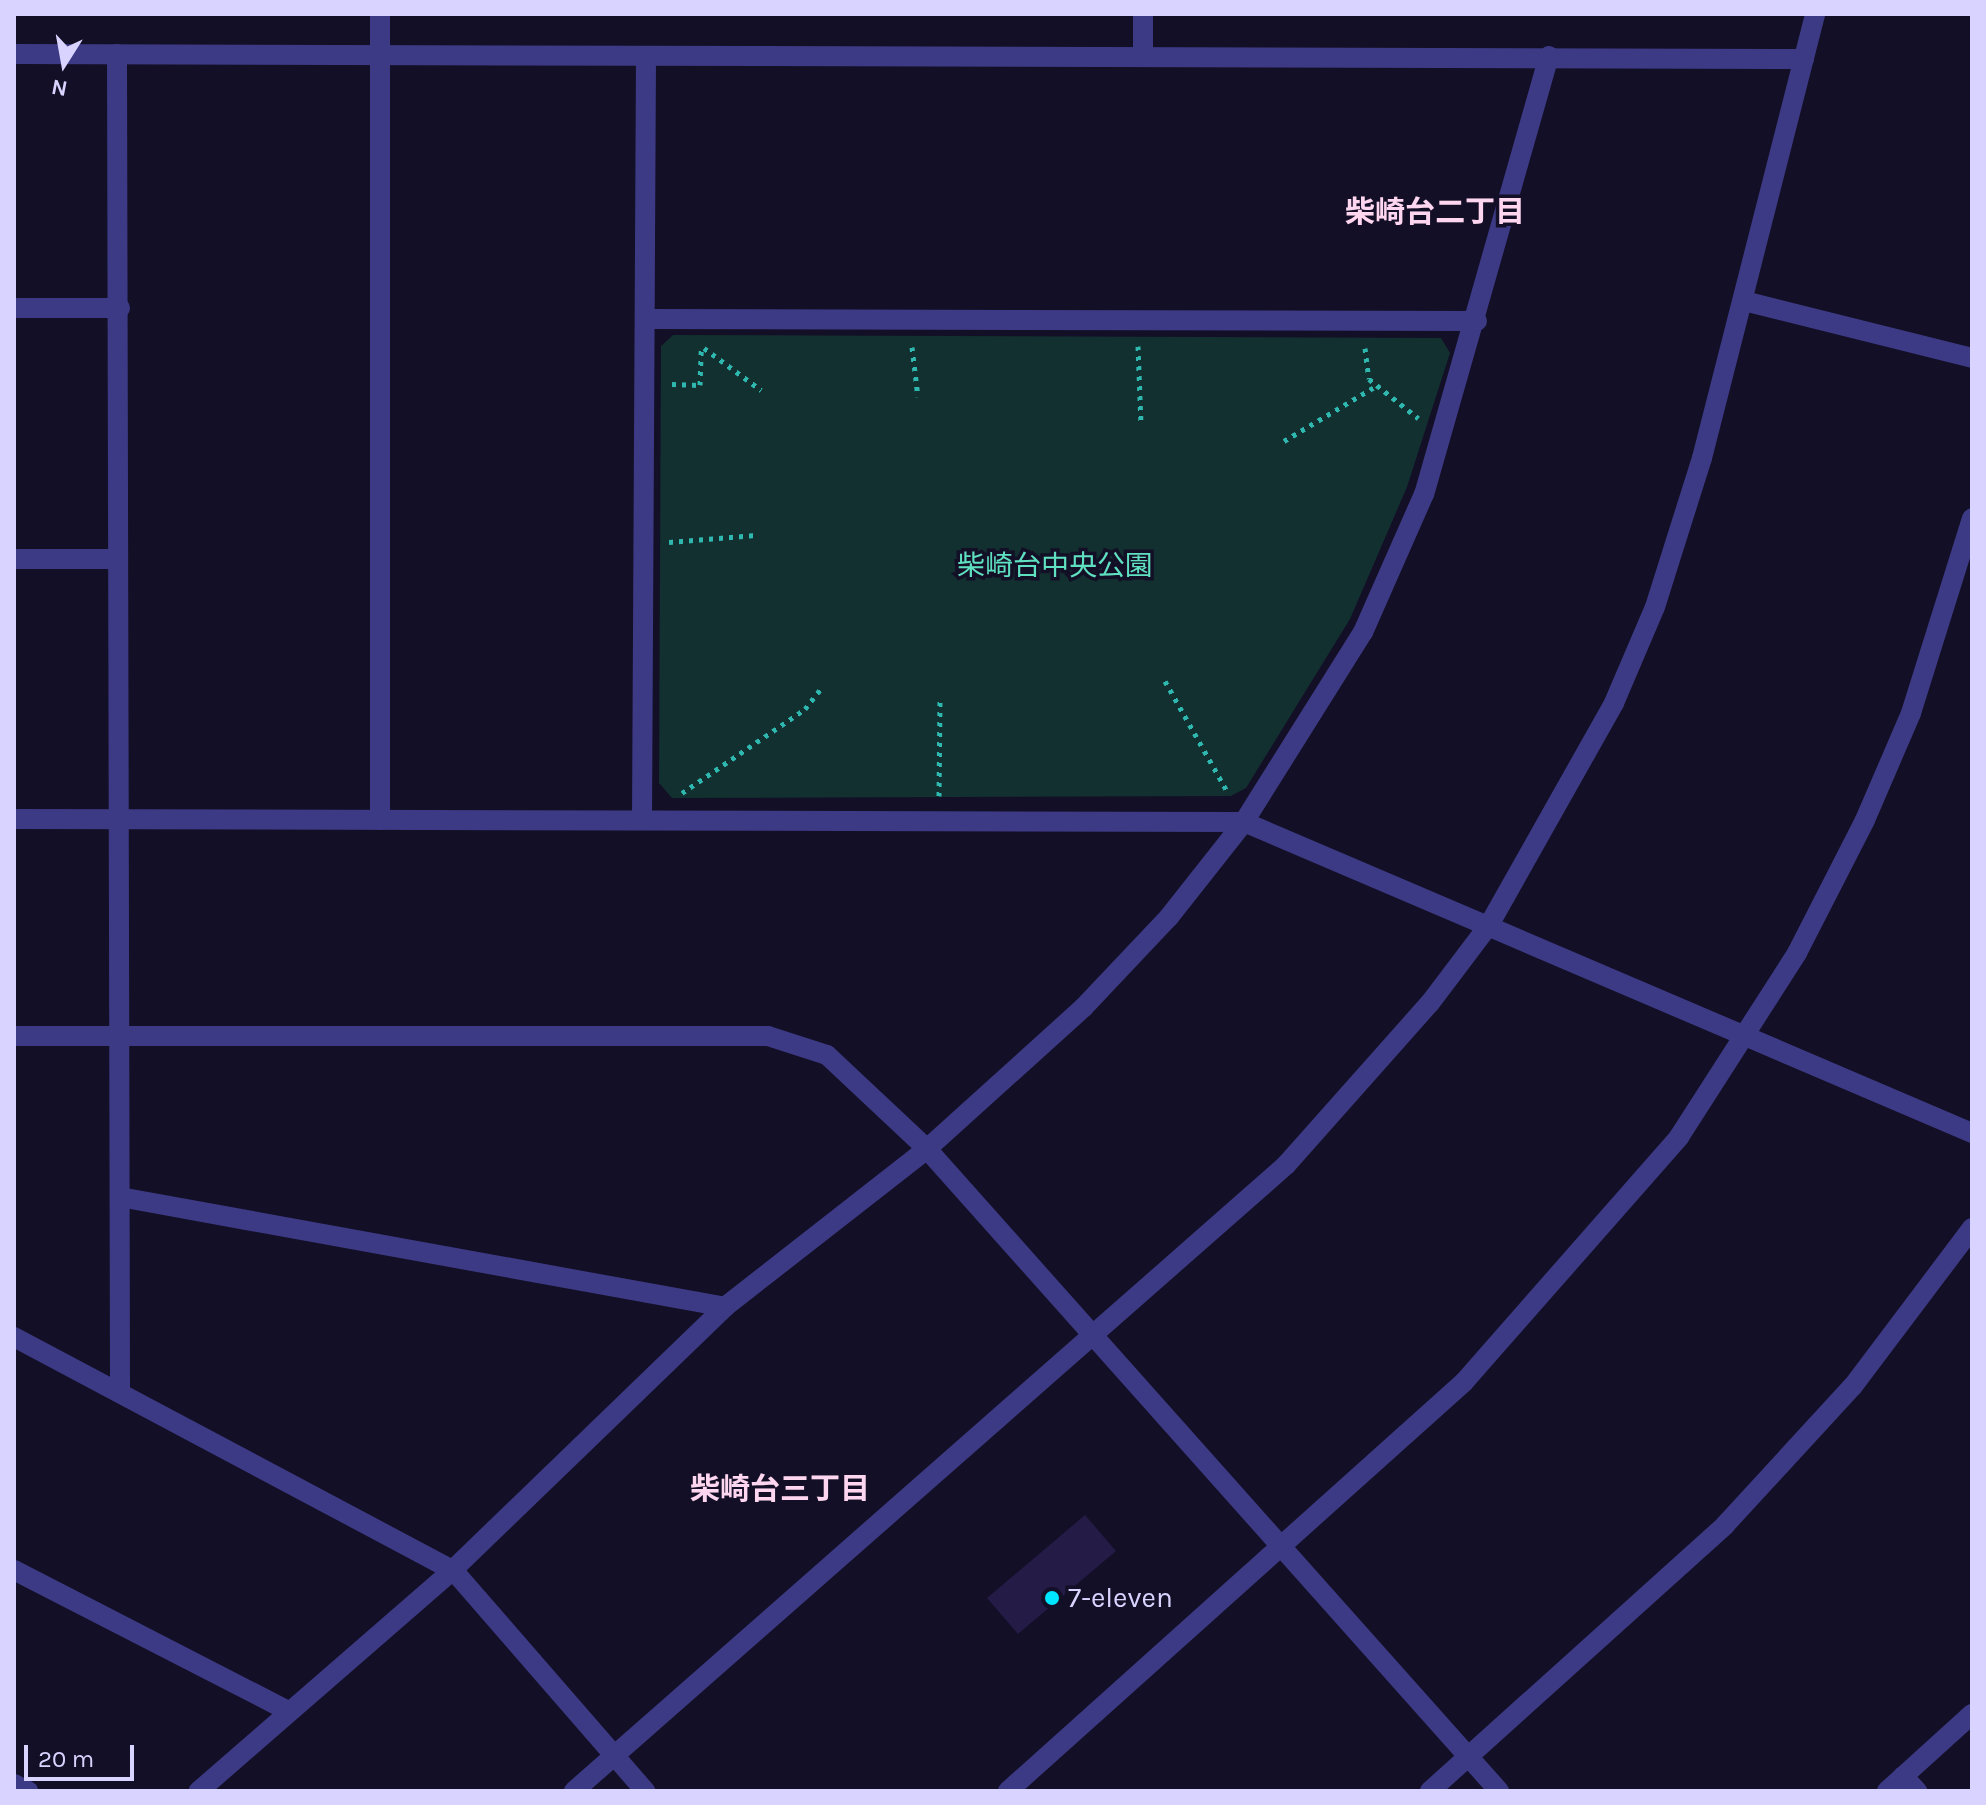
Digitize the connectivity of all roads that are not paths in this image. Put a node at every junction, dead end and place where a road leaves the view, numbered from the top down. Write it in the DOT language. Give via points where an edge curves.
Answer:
graph roads {
  1 [pos="380,14"];
  2 [pos="1143,14"];
  3 [pos="1815,14"];
  4 [pos="14,54"];
  5 [pos="117,54"];
  6 [pos="381,55"];
  7 [pos="1143,55"];
  8 [pos="1549,56"];
  9 [pos="646,57"];
  10 [pos="1804,59"];
  11 [pos="1744,301"];
  12 [pos="14,308"];
  13 [pos="120,308"];
  14 [pos="645,319"];
  15 [pos="1477,321"];
  16 [pos="1972,358"];
  17 [pos="1972,518"];
  18 [pos="14,559"];
  19 [pos="118,559"];
  20 [pos="14,819"];
  21 [pos="121,819"];
  22 [pos="380,820"];
  23 [pos="642,820"];
  24 [pos="1244,822"];
  25 [pos="1489,925"];
  26 [pos="14,1036"];
  27 [pos="1745,1036"];
  28 [pos="121,1037"];
  29 [pos="1972,1133"];
  30 [pos="927,1149"];
  31 [pos="120,1197"];
  32 [pos="1972,1228"];
  33 [pos="725,1307"];
  34 [pos="14,1337"];
  35 [pos="1095,1339"];
  36 [pos="120,1392"];
  37 [pos="1282,1545"];
  38 [pos="14,1570"];
  39 [pos="453,1570"];
  40 [pos="288,1711"];
  41 [pos="1972,1714"];
  42 [pos="613,1756"];
  43 [pos="1469,1757"];
  44 [pos="14,1784"];
  45 [pos="1910,1784"];
  46 [pos="28,1791"];
  47 [pos="199,1791"];
  48 [pos="574,1791"];
  49 [pos="645,1791"];
  50 [pos="1008,1791"];
  51 [pos="1430,1791"];
  52 [pos="1499,1791"];
  53 [pos="1887,1791"];
  1 -- 6 [label="street"];
  2 -- 7 [label="street"];
  3 -- 10 [label="street"];
  4 -- 5 [label="street"];
  5 -- 6 [label="street"];
  5 -- 13 [label="street"];
  6 -- 9 [label="street"];
  6 -- 22 [label="street"];
  7 -- 8 [label="street"];
  7 -- 9 [label="street"];
  8 -- 10 [label="street"];
  8 -- 15 [label="street"];
  9 -- 14 [label="street"];
  10 -- 11 [label="street"];
  11 -- 16 [label="street"];
  11 -- 25 [label="street" via="1655,607 1614,703"];
  12 -- 13 [label="street"];
  13 -- 19 [label="street"];
  14 -- 15 [label="street"];
  14 -- 23 [label="street"];
  15 -- 24 [label="street" via="1443,433 1363,632"];
  17 -- 27 [label="street" via="1921,686 1871,807"];
  18 -- 19 [label="street"];
  19 -- 21 [label="street"];
  20 -- 21 [label="street"];
  21 -- 22 [label="street"];
  21 -- 28 [label="street"];
  22 -- 23 [label="street"];
  23 -- 24 [label="street"];
  24 -- 25 [label="street"];
  24 -- 30 [label="street" via="1129,962"];
  25 -- 27 [label="street"];
  25 -- 35 [label="street" via="1420,1015 1286,1165"];
  26 -- 28 [label="street"];
  27 -- 29 [label="street"];
  27 -- 37 [label="street" via="1679,1137 1534,1307 1464,1382"];
  28 -- 30 [label="street" via="768,1036 848,1070"];
  28 -- 31 [label="street"];
  30 -- 33 [label="street"];
  30 -- 35 [label="street"];
  31 -- 33 [label="street"];
  31 -- 36 [label="street"];
  32 -- 43 [label="street" via="1853,1386 1725,1525"];
  33 -- 39 [label="street"];
  34 -- 36 [label="street"];
  35 -- 37 [label="street"];
  35 -- 42 [label="street"];
  36 -- 39 [label="street"];
  37 -- 43 [label="street"];
  37 -- 50 [label="street"];
  38 -- 40 [label="street"];
  39 -- 40 [label="street"];
  39 -- 42 [label="street"];
  40 -- 47 [label="street"];
  41 -- 45 [label="street"];
  42 -- 48 [label="street"];
  42 -- 49 [label="street"];
  43 -- 51 [label="street"];
  43 -- 52 [label="street"];
  44 -- 46 [label="street"];
  45 -- 53 [label="street"];
}
